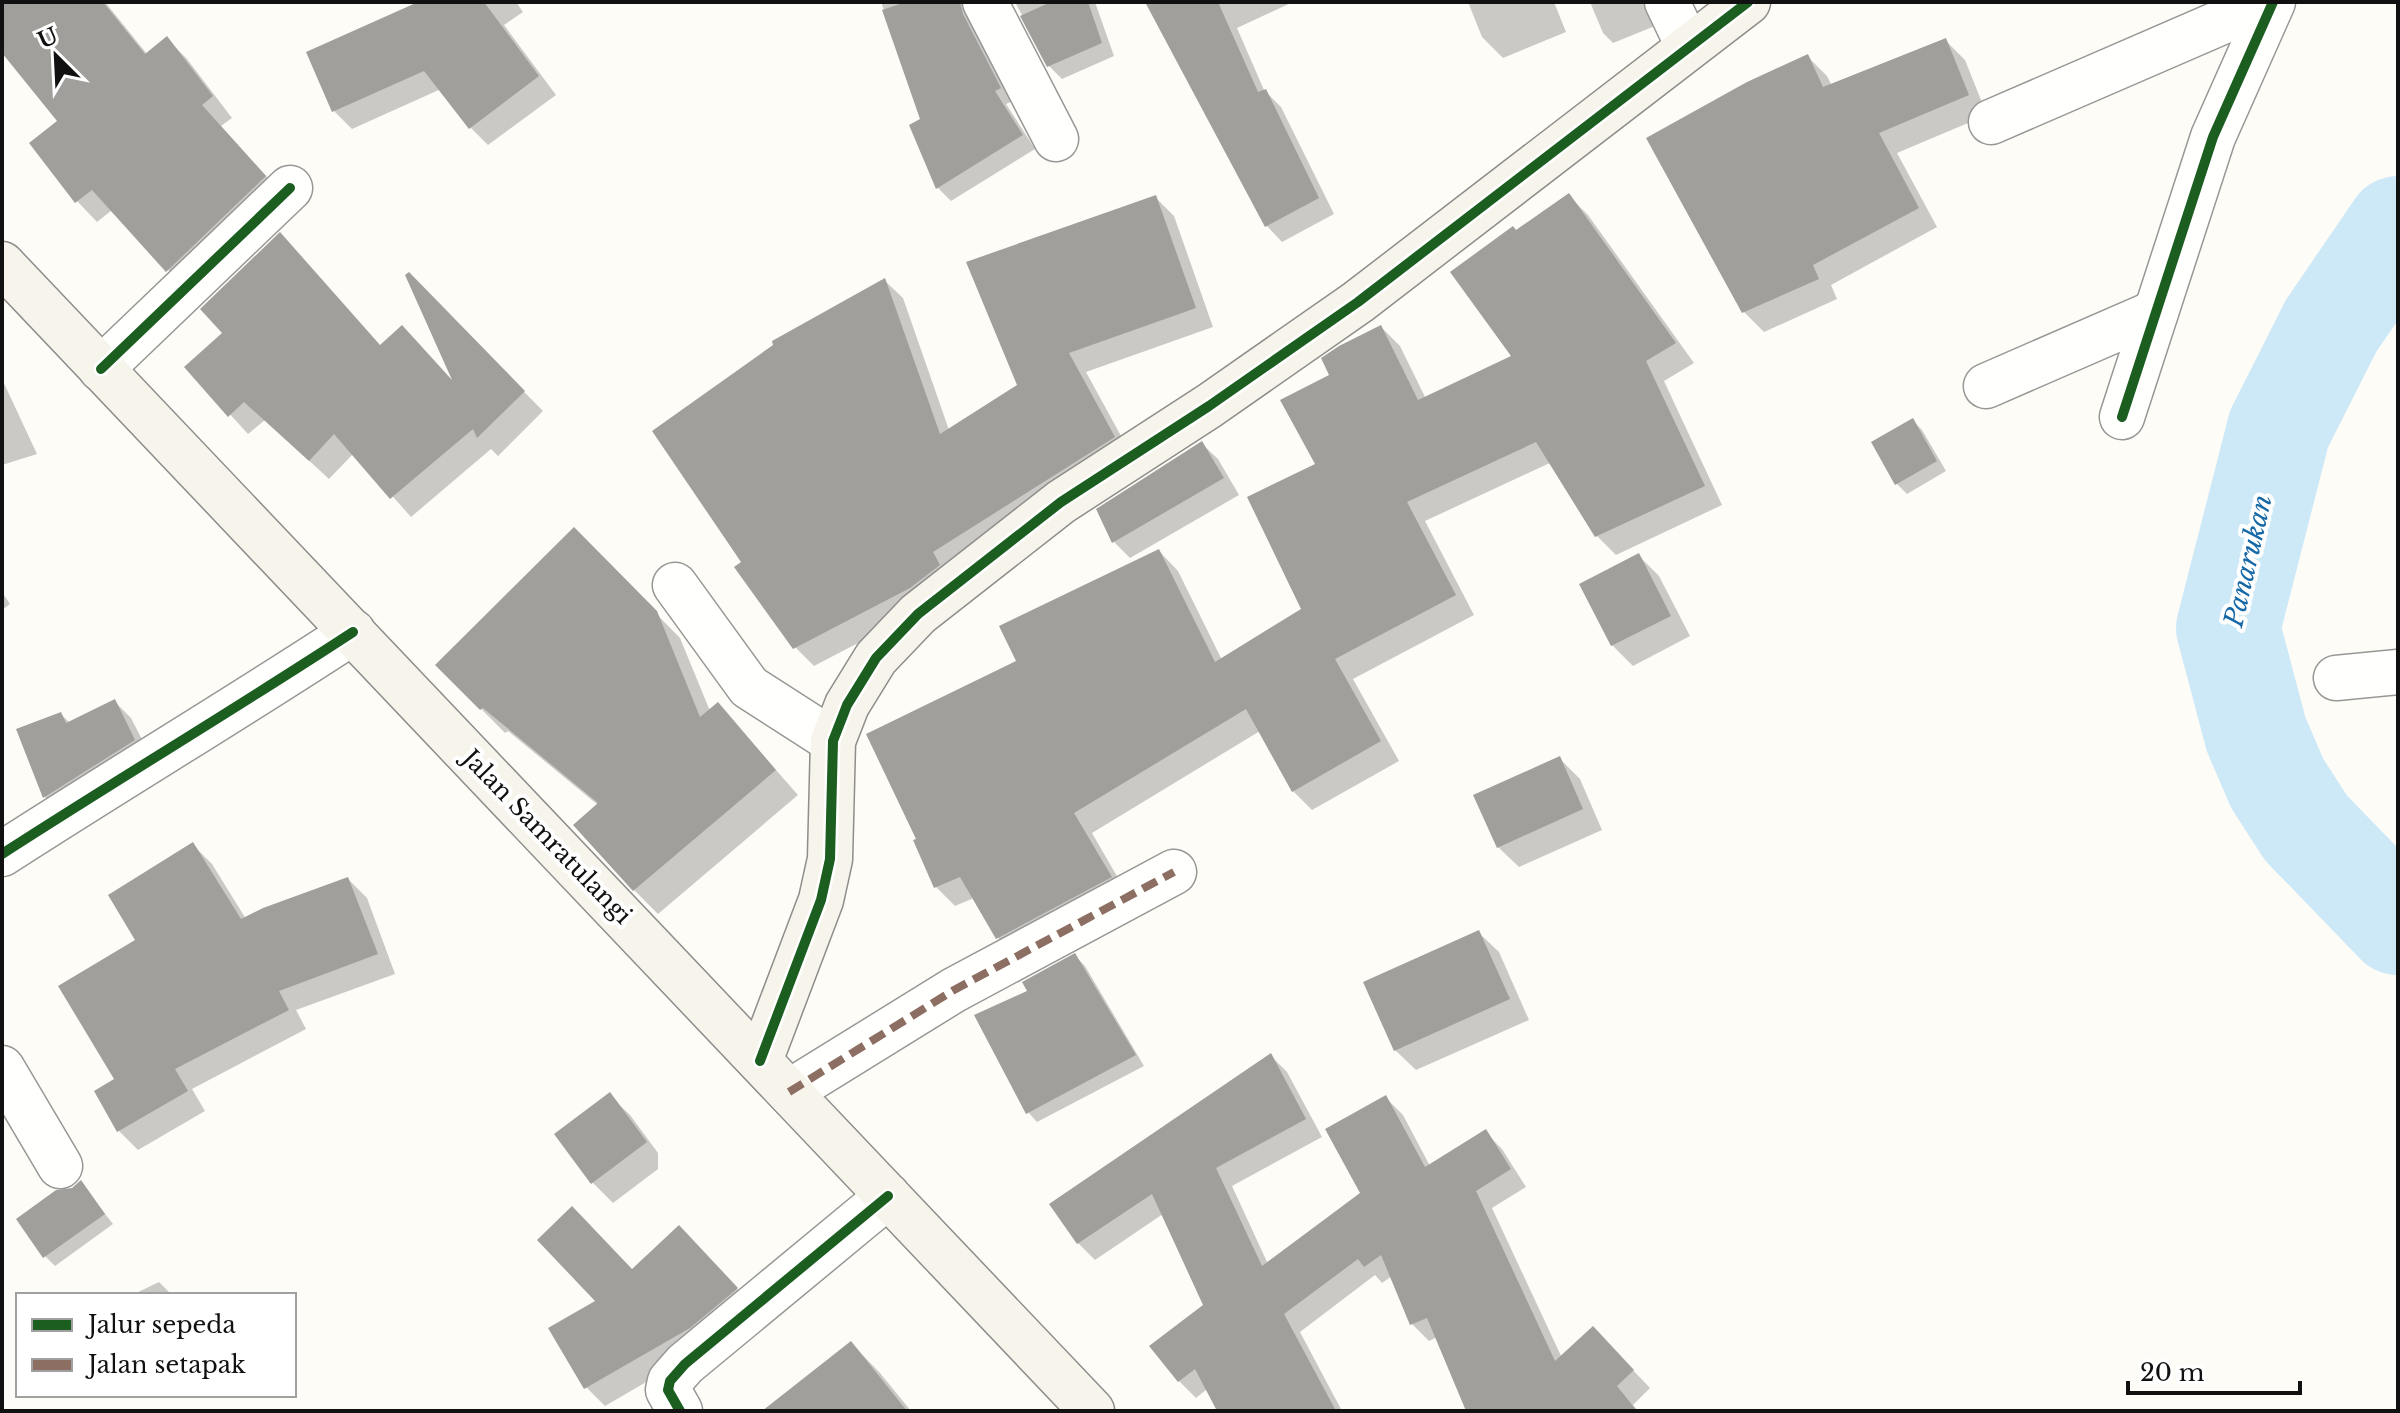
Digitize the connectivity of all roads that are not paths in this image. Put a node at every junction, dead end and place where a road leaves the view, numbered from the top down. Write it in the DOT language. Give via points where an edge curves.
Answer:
graph roads {
  1 [pos="985,2"];
  2 [pos="1667,2"];
  3 [pos="1748,2"];
  4 [pos="2271,2"];
  5 [pos="1688,46"];
  6 [pos="1991,122"];
  7 [pos="1056,139"];
  8 [pos="290,188"];
  9 [pos="2,264"];
  10 [pos="2156,312"];
  11 [pos="101,369"];
  12 [pos="1986,386"];
  13 [pos="2122,417"];
  14 [pos="675,585"];
  15 [pos="353,632"];
  16 [pos="2398,672"];
  17 [pos="2336,678"];
  18 [pos="833,741"];
  19 [pos="2,854"];
  20 [pos="1174,872"];
  21 [pos="2,1068"];
  22 [pos="775,1076"];
  23 [pos="60,1166"];
  24 [pos="888,1196"];
  25 [pos="680,1411"];
  26 [pos="1092,1411"];
  1 -- 7 [label="street"];
  2 -- 5 [label="street"];
  3 -- 5 [label="main road"];
  4 -- 6 [label="street"];
  4 -- 10 [label="street" via="2213,137"];
  5 -- 18 [label="main road" via="1358,302 1061,502 918,614 876,658 847,705"];
  8 -- 11 [label="street"];
  9 -- 11 [label="main road, Jalan Samratulangi"];
  10 -- 12 [label="street"];
  10 -- 13 [label="street"];
  11 -- 15 [label="main road, Jalan Samratulangi"];
  14 -- 18 [label="street" via="749,687"];
  15 -- 19 [label="street"];
  15 -- 22 [label="main road, Jalan Samratulangi"];
  16 -- 17 [label="street"];
  18 -- 22 [label="main road" via="830,859"];
  20 -- 22 [label="street" via="954,990"];
  21 -- 23 [label="street"];
  22 -- 24 [label="main road, Jalan Samratulangi"];
  24 -- 25 [label="street" via="685,1364 668,1390"];
  24 -- 26 [label="main road, Jalan Samratulangi"];
}
